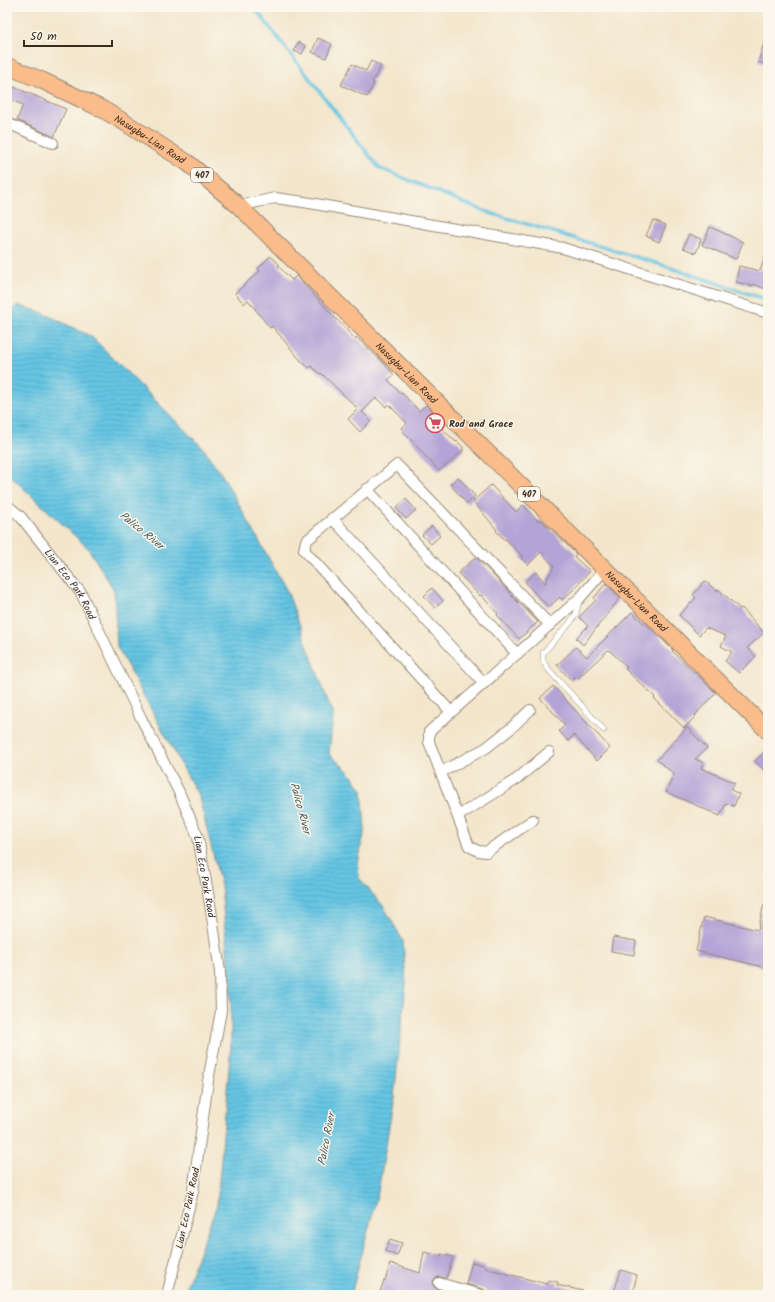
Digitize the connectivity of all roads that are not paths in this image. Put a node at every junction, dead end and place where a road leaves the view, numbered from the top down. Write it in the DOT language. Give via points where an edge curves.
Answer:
graph roads {
  1 [pos="7,66"];
  2 [pos="7,123"];
  3 [pos="53,143"];
  4 [pos="239,206"];
  5 [pos="768,313"];
  6 [pos="367,489"];
  7 [pos="7,505"];
  8 [pos="332,518"];
  9 [pos="605,570"];
  10 [pos="580,598"];
  11 [pos="550,625"];
  12 [pos="517,654"];
  13 [pos="484,683"];
  14 [pos="530,710"];
  15 [pos="451,712"];
  16 [pos="604,730"];
  17 [pos="768,731"];
  18 [pos="549,752"];
  19 [pos="441,772"];
  20 [pos="458,816"];
  21 [pos="533,820"];
  22 [pos="439,1283"];
  23 [pos="464,1293"];
  24 [pos="167,1295"];
  25 [pos="481,1295"];
  1 -- 4 [label="main road, Nasugbu-Lian Road / 407" via="41,80 124,122 188,163"];
  2 -- 3 [label="street"];
  4 -- 5 [label="street" via="275,198 563,248"];
  4 -- 9 [label="main road, Nasugbu-Lian Road / 407"];
  6 -- 8 [label="street"];
  6 -- 11 [label="street" via="397,465"];
  6 -- 12 [label="street"];
  7 -- 24 [label="street, Lian Eco Park Road" via="21,517 81,593 180,792 198,837 220,972 221,1011 208,1081 193,1191"];
  8 -- 13 [label="street"];
  8 -- 15 [label="street" via="306,541 304,550"];
  9 -- 10 [label="street"];
  9 -- 17 [label="main road, Nasugbu-Lian Road / 407"];
  10 -- 11 [label="street"];
  10 -- 16 [label="lane" via="576,614 570,624 543,653 544,661 548,669"];
  11 -- 12 [label="street"];
  12 -- 13 [label="street"];
  13 -- 15 [label="street"];
  14 -- 19 [label="street" via="486,748"];
  15 -- 19 [label="street" via="429,732 429,742"];
  18 -- 20 [label="street" via="517,779"];
  19 -- 20 [label="street"];
  20 -- 21 [label="street" via="469,846 486,852"];
  22 -- 23 [label="street"];
  23 -- 25 [label="street"];
}
